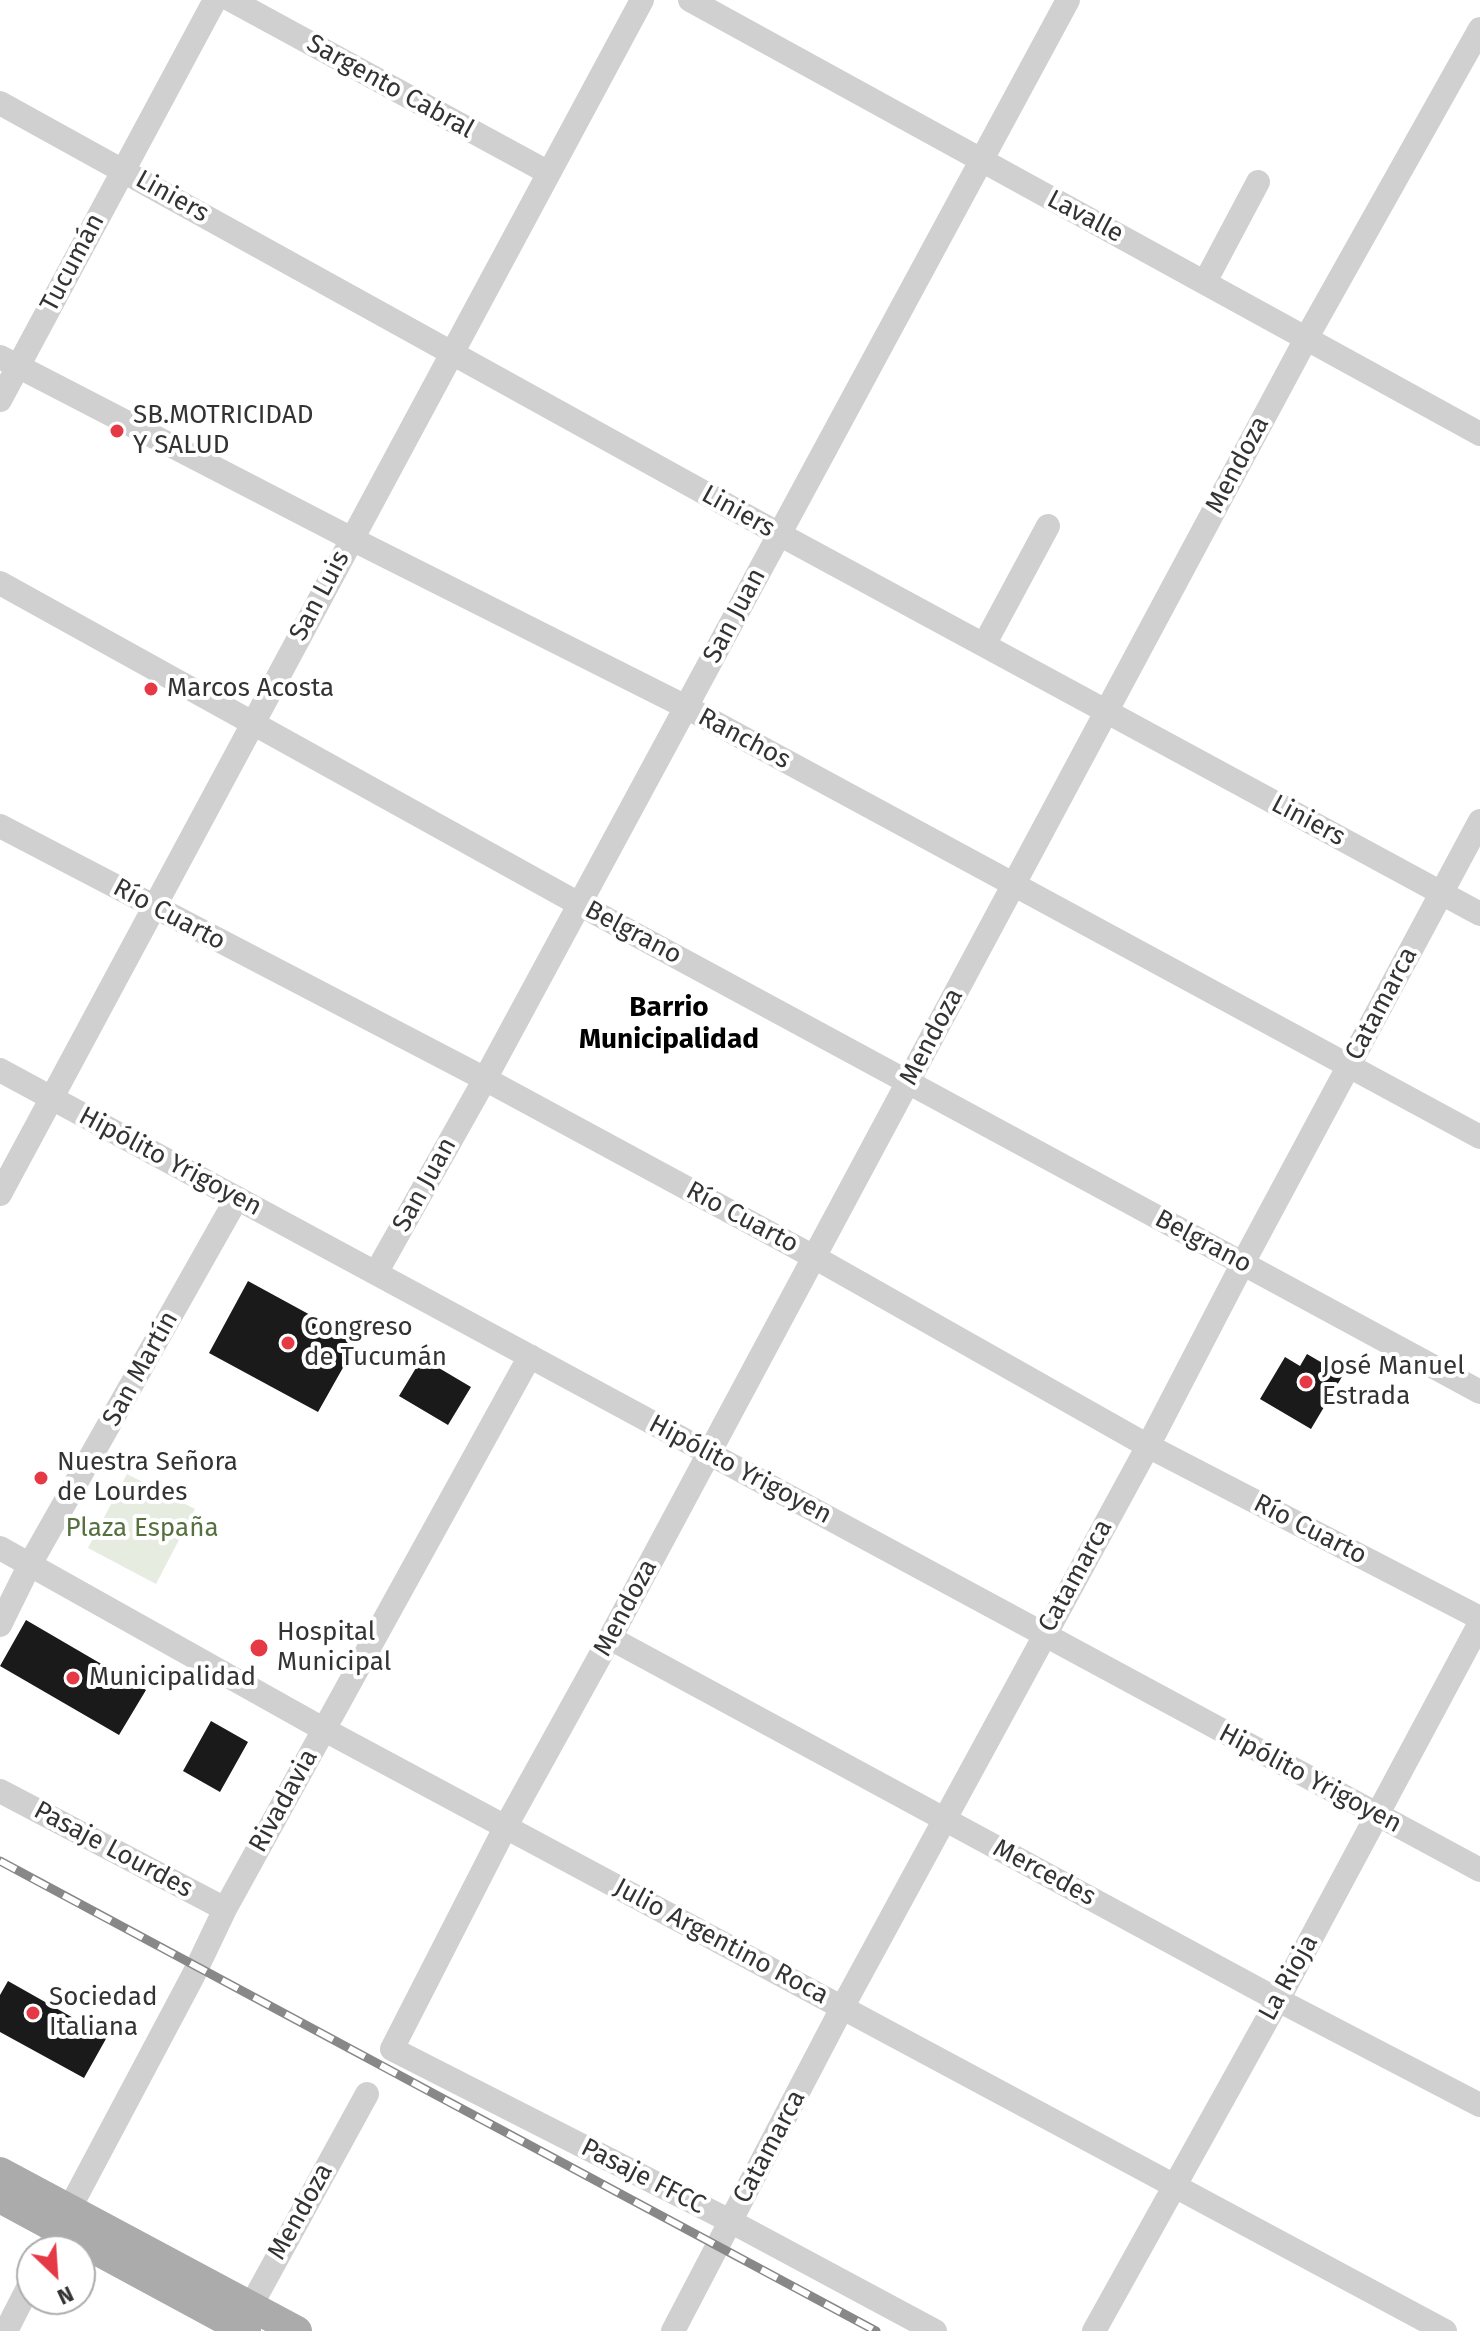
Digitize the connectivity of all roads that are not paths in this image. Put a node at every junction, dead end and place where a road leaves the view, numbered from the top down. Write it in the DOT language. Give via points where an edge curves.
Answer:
graph roads {
  1 [pos="215,0"];
  2 [pos="231,0"];
  3 [pos="642,0"];
  4 [pos="690,0"];
  5 [pos="1068,0"];
  6 [pos="1480,29"];
  7 [pos="0,103"];
  8 [pos="981,161"];
  9 [pos="123,170"];
  10 [pos="549,173"];
  11 [pos="1258,182"];
  12 [pos="1205,282"];
  13 [pos="1307,337"];
  14 [pos="452,353"];
  15 [pos="9,362"];
  16 [pos="0,400"];
  17 [pos="1480,434"];
  18 [pos="1048,526"];
  19 [pos="779,534"];
  20 [pos="350,538"];
  21 [pos="0,583"];
  22 [pos="984,645"];
  23 [pos="686,707"];
  24 [pos="1106,711"];
  25 [pos="253,723"];
  26 [pos="1480,821"];
  27 [pos="0,826"];
  28 [pos="1013,885"];
  29 [pos="1442,893"];
  30 [pos="579,904"];
  31 [pos="153,907"];
  32 [pos="1480,914"];
  33 [pos="1349,1066"];
  34 [pos="0,1070"];
  35 [pos="485,1079"];
  36 [pos="908,1082"];
  37 [pos="52,1098"];
  38 [pos="1480,1137"];
  39 [pos="0,1194"];
  40 [pos="237,1198"];
  41 [pos="814,1257"];
  42 [pos="1243,1263"];
  43 [pos="376,1273"];
  44 [pos="530,1356"];
  45 [pos="1480,1392"];
  46 [pos="1148,1446"];
  47 [pos="709,1453"];
  48 [pos="0,1548"];
  49 [pos="29,1566"];
  50 [pos="1480,1620"];
  51 [pos="0,1625"];
  52 [pos="1043,1635"];
  53 [pos="610,1638"];
  54 [pos="323,1729"];
  55 [pos="0,1791"];
  56 [pos="1377,1815"];
  57 [pos="944,1819"];
  58 [pos="506,1826"];
  59 [pos="1480,1870"];
  60 [pos="225,1909"];
  61 [pos="1278,2000"];
  62 [pos="842,2008"];
  63 [pos="392,2049"];
  64 [pos="367,2094"];
  65 [pos="1480,2105"];
  66 [pos="0,2172"];
  67 [pos="1174,2185"];
  68 [pos="0,2198"];
  69 [pos="730,2221"];
  70 [pos="58,2230"];
  71 [pos="16,2311"];
  72 [pos="243,2324"];
  73 [pos="6,2331"];
  74 [pos="297,2331"];
  75 [pos="673,2331"];
  76 [pos="935,2331"];
  77 [pos="1094,2331"];
  78 [pos="1445,2331"];
  1 -- 9 [label="street, Tucumán"];
  2 -- 10 [label="street, Sargento Cabral"];
  3 -- 10 [label="street, San Luis"];
  4 -- 8 [label="street, Lavalle"];
  5 -- 8 [label="street, San Juan"];
  6 -- 13 [label="street, Mendoza"];
  7 -- 9 [label="street, Liniers"];
  8 -- 12 [label="street, Lavalle"];
  8 -- 19 [label="street, San Juan"];
  9 -- 14 [label="street, Liniers"];
  9 -- 15 [label="street, Tucumán"];
  10 -- 14 [label="street, San Luis"];
  11 -- 12 [label="street"];
  12 -- 13 [label="street, Lavalle"];
  13 -- 17 [label="street, Lavalle"];
  13 -- 24 [label="street, Mendoza"];
  14 -- 19 [label="street, Liniers"];
  14 -- 20 [label="street, San Luis"];
  15 -- 16 [label="street, Tucumán"];
  15 -- 20 [label="street, Ranchos"];
  18 -- 22 [label="street"];
  19 -- 22 [label="street, Liniers"];
  19 -- 23 [label="street, San Juan"];
  20 -- 23 [label="street, Ranchos"];
  20 -- 25 [label="street, San Luis"];
  21 -- 25 [label="street, Belgrano"];
  22 -- 24 [label="street, Liniers"];
  23 -- 28 [label="street, Ranchos"];
  23 -- 30 [label="street, San Juan"];
  24 -- 28 [label="street, Mendoza"];
  24 -- 29 [label="street, Liniers"];
  25 -- 30 [label="street, Belgrano"];
  25 -- 31 [label="street, San Luis"];
  26 -- 29 [label="street, Catamarca"];
  27 -- 31 [label="street, Río Cuarto"];
  28 -- 33 [label="street, Ranchos"];
  28 -- 36 [label="street, Mendoza"];
  29 -- 32 [label="street, Liniers"];
  29 -- 33 [label="street, Catamarca"];
  30 -- 35 [label="street, San Juan"];
  30 -- 36 [label="street, Belgrano"];
  31 -- 35 [label="street, Río Cuarto"];
  31 -- 37 [label="street, San Luis"];
  33 -- 38 [label="street, Ranchos"];
  33 -- 42 [label="street, Catamarca"];
  34 -- 37 [label="street, Hipólito Yrigoyen"];
  35 -- 41 [label="street, Río Cuarto"];
  35 -- 43 [label="street, San Juan"];
  36 -- 41 [label="street, Mendoza"];
  36 -- 42 [label="street, Belgrano"];
  37 -- 39 [label="street, San Luis"];
  37 -- 40 [label="street, Hipólito Yrigoyen"];
  40 -- 43 [label="street, Hipólito Yrigoyen"];
  40 -- 49 [label="street, San Martín"];
  41 -- 46 [label="street, Río Cuarto"];
  41 -- 47 [label="street, Mendoza"];
  42 -- 45 [label="street, Belgrano"];
  42 -- 46 [label="street, Catamarca"];
  43 -- 44 [label="street, Hipólito Yrigoyen"];
  44 -- 47 [label="street, Hipólito Yrigoyen"];
  44 -- 54 [label="street, Rivadavia"];
  46 -- 50 [label="street, Río Cuarto"];
  46 -- 52 [label="street, Catamarca"];
  47 -- 52 [label="street, Hipólito Yrigoyen"];
  47 -- 53 [label="street, Mendoza"];
  48 -- 49 [label="street, Julio Argentino Roca"];
  49 -- 51 [label="street, San Martín"];
  49 -- 54 [label="street, Julio Argentino Roca"];
  50 -- 56 [label="street, La Rioja"];
  52 -- 56 [label="street, Hipólito Yrigoyen"];
  52 -- 57 [label="street, Catamarca"];
  53 -- 57 [label="street, Mercedes"];
  53 -- 58 [label="street, Mendoza"];
  54 -- 58 [label="street, Julio Argentino Roca"];
  54 -- 60 [label="street, Rivadavia"];
  55 -- 60 [label="street, Pasaje Lourdes"];
  56 -- 59 [label="street, Hipólito Yrigoyen"];
  56 -- 61 [label="street, La Rioja"];
  57 -- 61 [label="street, Mercedes"];
  57 -- 62 [label="street, Catamarca"];
  58 -- 62 [label="street, Julio Argentino Roca"];
  58 -- 63 [label="street, Mendoza"];
  60 -- 70 [label="street, Rivadavia"];
  61 -- 65 [label="street, Mercedes"];
  61 -- 67 [label="street, La Rioja"];
  62 -- 67 [label="street, Julio Argentino Roca"];
  62 -- 69 [label="street, Catamarca"];
  63 -- 69 [label="street, Pasaje FFCC"];
  64 -- 72 [label="street, Mendoza"];
  66 -- 70 [label="main road"];
  67 -- 77 [label="street, La Rioja"];
  67 -- 78 [label="street, Julio Argentino Roca"];
  68 -- 70 [label="main road"];
  69 -- 75 [label="street, Catamarca"];
  69 -- 76 [label="street, Pasaje FFCC"];
  70 -- 72 [label="main road"];
  71 -- 73 [label="street"];
  72 -- 74 [label="main road"];
}
